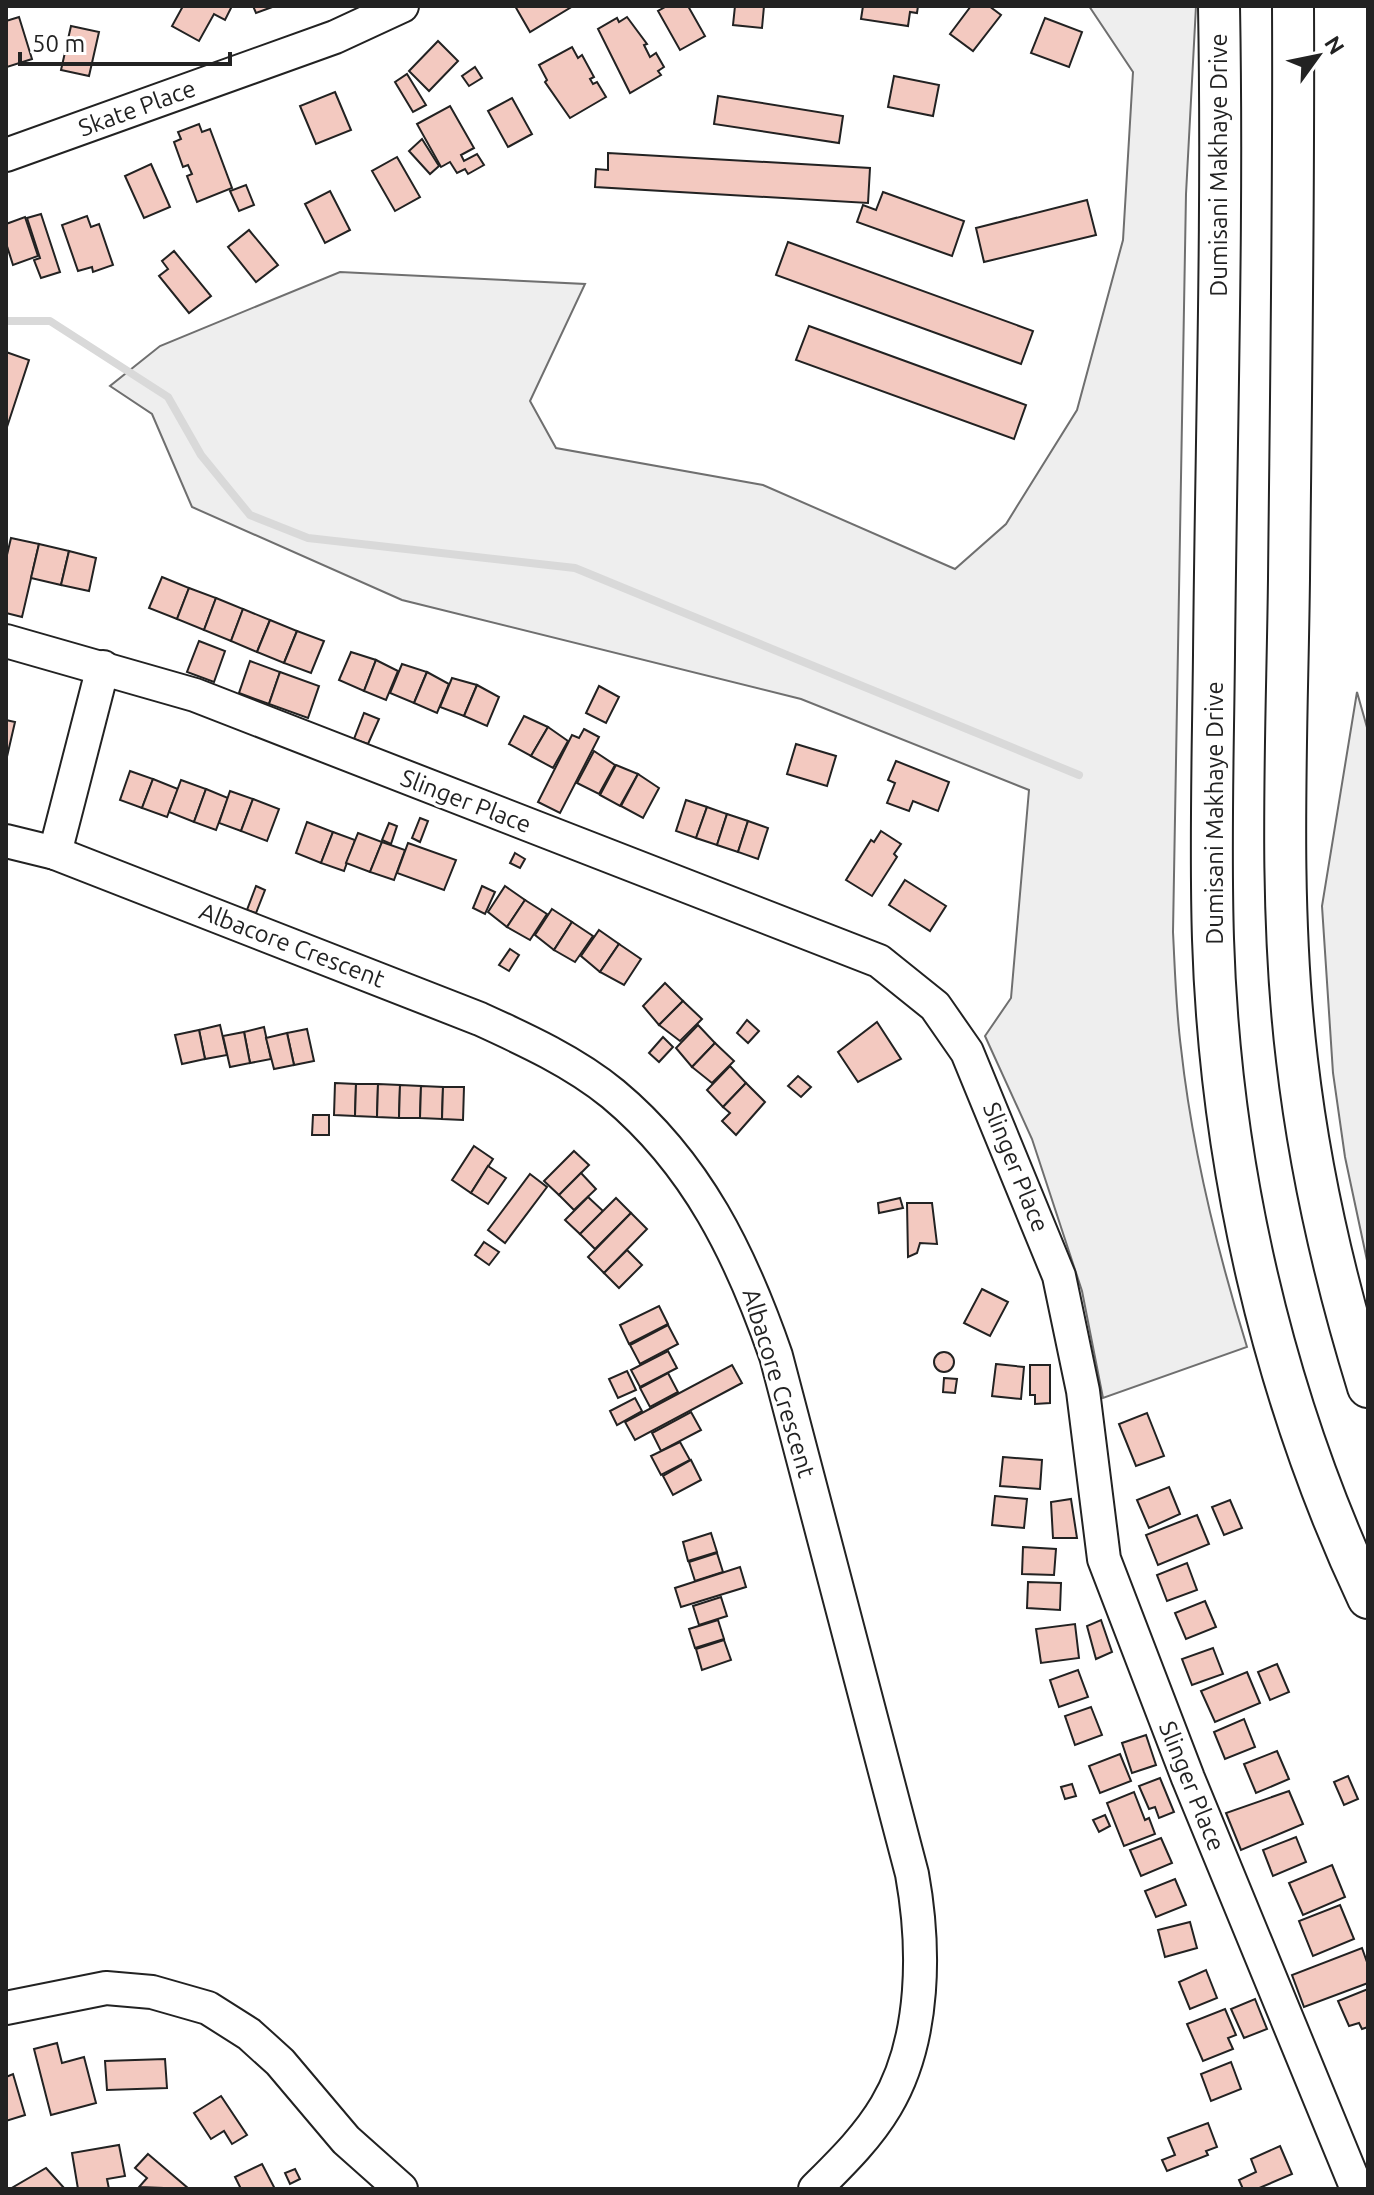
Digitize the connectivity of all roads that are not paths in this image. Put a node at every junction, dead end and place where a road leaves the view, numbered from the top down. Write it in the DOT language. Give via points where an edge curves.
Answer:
graph roads {
  1 [pos="402,6"];
  2 [pos="1219,6"];
  3 [pos="1293,6"];
  4 [pos="6,155"];
  5 [pos="6,641"];
  6 [pos="103,667"];
  7 [pos="6,841"];
  8 [pos="55,853"];
  9 [pos="1368,1387"];
  10 [pos="1368,1598"];
  11 [pos="6,2008"];
  12 [pos="401,2189"];
  13 [pos="815,2189"];
  14 [pos="1357,2189"];
  1 -- 4 [label="street, Skate Place" via="335,37"];
  2 -- 10 [label="main road, Dumisani Makhaye Drive" via="1211,853 1217,1014 1232,1144 1267,1314 1310,1451"];
  3 -- 9 [label="main road" via="1285,827 1291,983 1315,1180"];
  5 -- 6 [label="street, Slinger Place"];
  6 -- 8 [label="street"];
  6 -- 14 [label="street, Slinger Place" via="195,695 879,961 935,1006 983,1085 1059,1276 1083,1391 1104,1559"];
  7 -- 8 [label="street, Albacore Crescent"];
  8 -- 13 [label="street, Albacore Crescent" via="480,1019 548,1051 612,1093 666,1144 709,1201 751,1283 776,1356 921,1921 923,1969 914,2023 887,2104 853,2151"];
  11 -- 12 [label="street" via="106,1988 152,1992 208,2008 280,2062 346,2140"];
}
